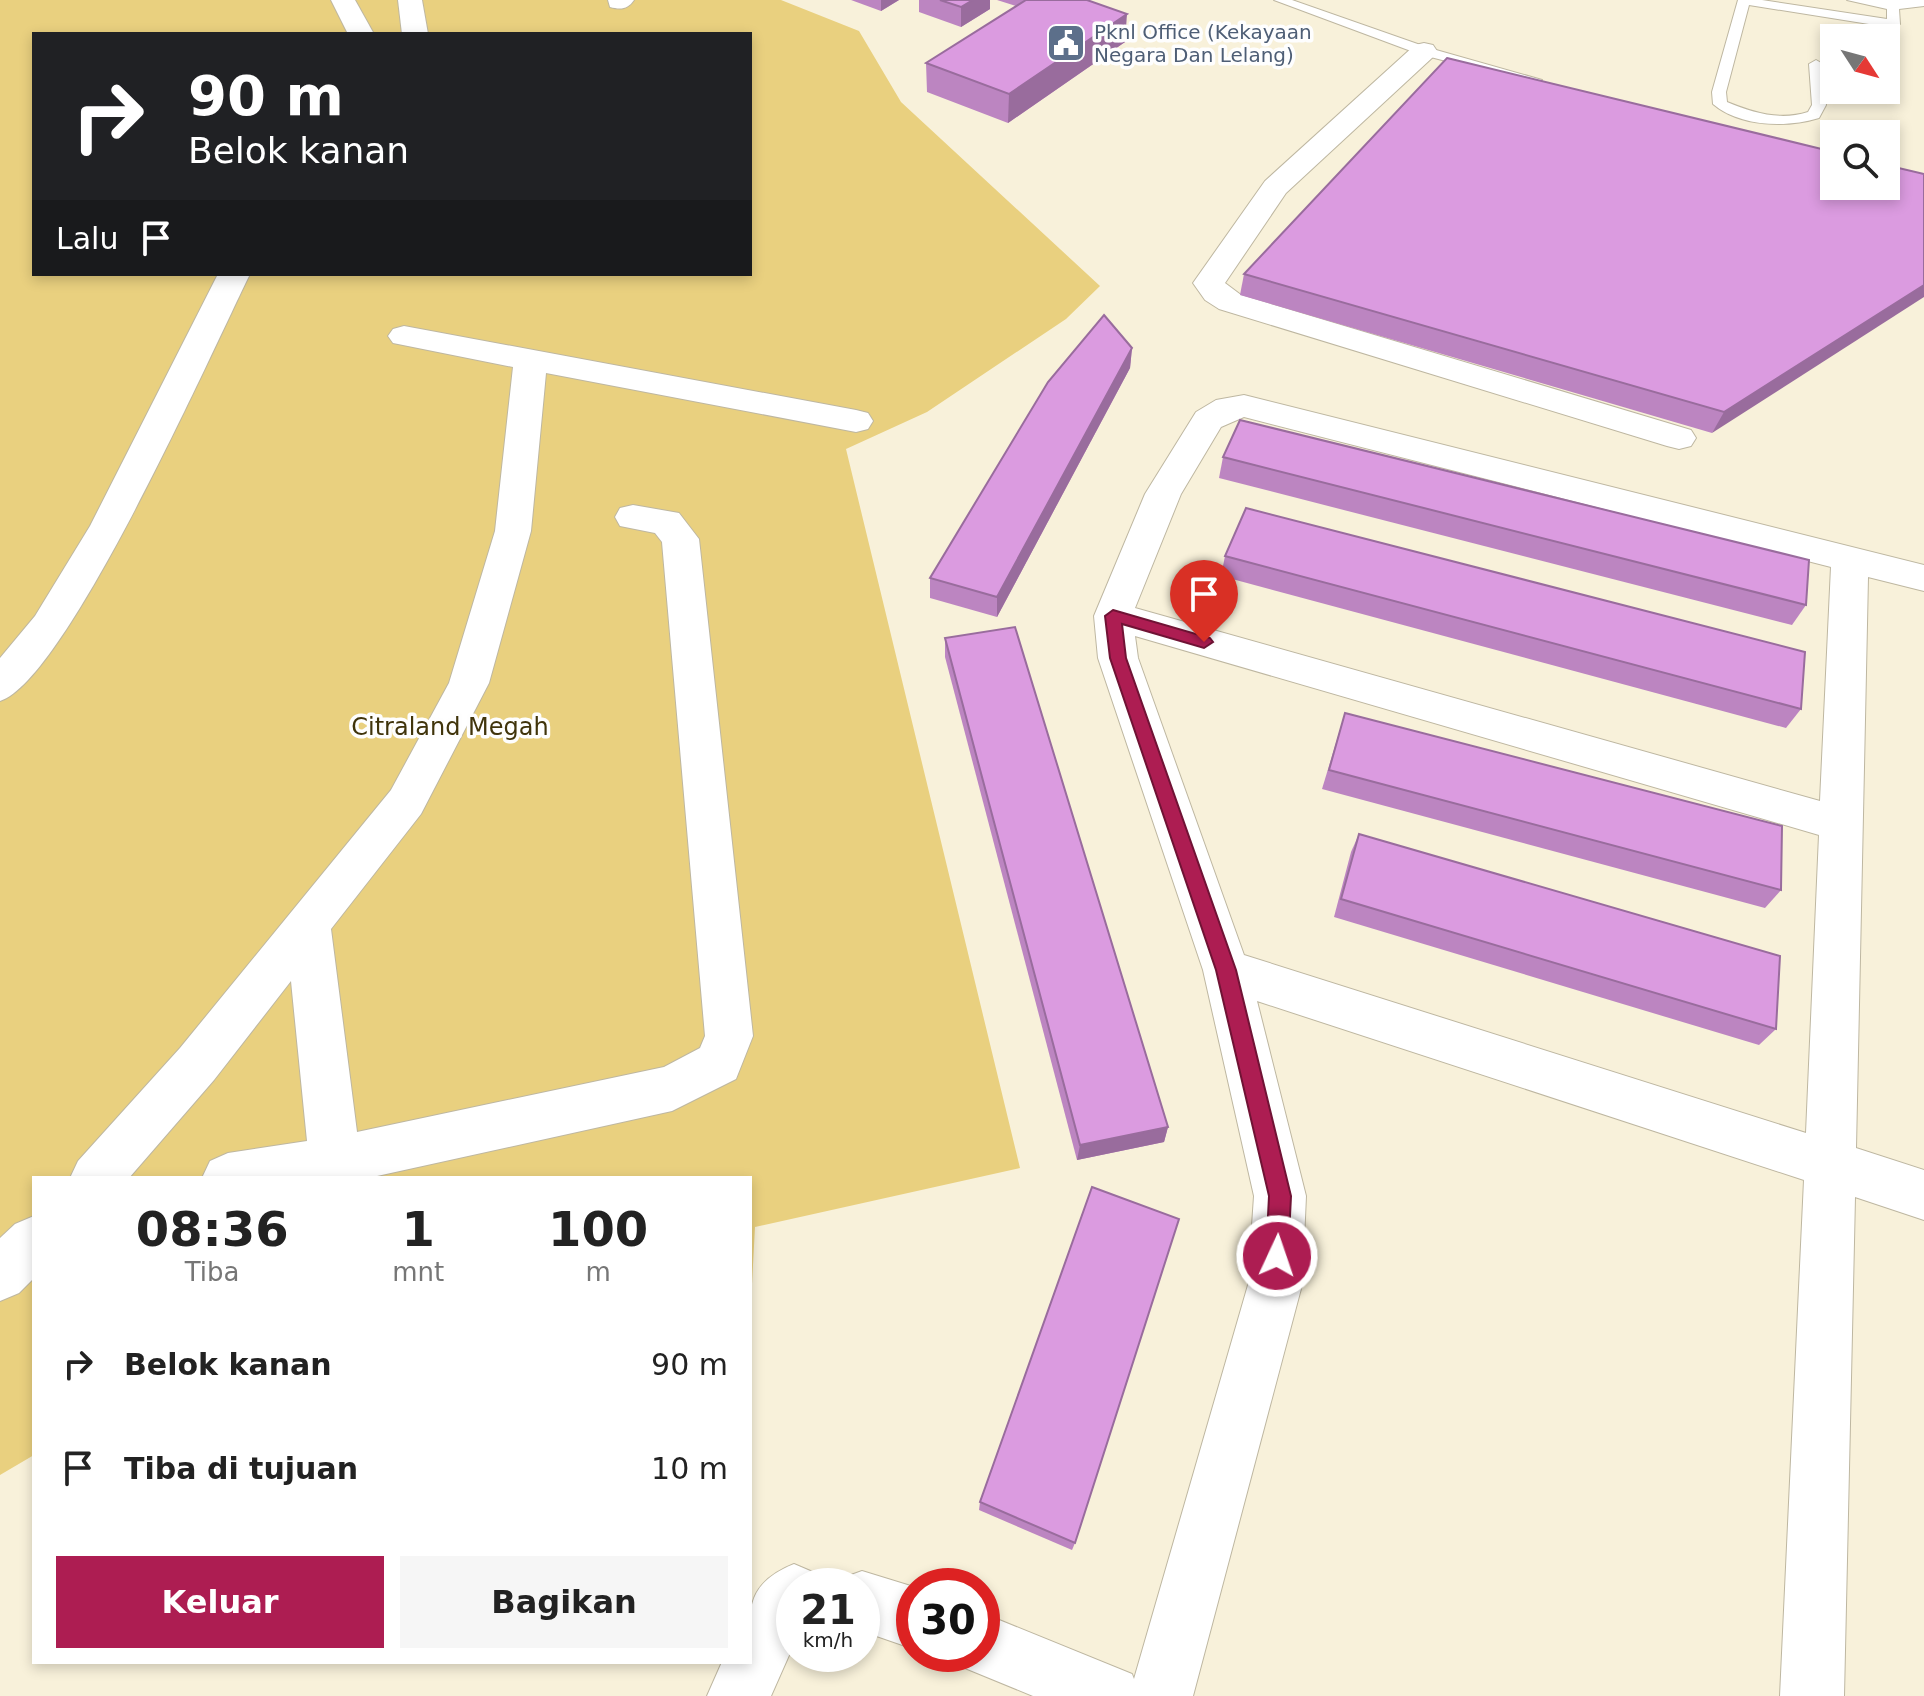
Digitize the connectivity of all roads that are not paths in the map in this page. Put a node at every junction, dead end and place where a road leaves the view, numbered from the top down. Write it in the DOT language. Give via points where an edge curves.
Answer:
graph roads {
  1 [pos="343,0"];
  2 [pos="410,0"];
  3 [pos="1280,0"];
  4 [pos="1744,0"];
  5 [pos="1853,0"];
  6 [pos="1924,2"];
  7 [pos="1893,6"];
  8 [pos="360,32"];
  9 [pos="415,32"];
  10 [pos="1424,51"];
  11 [pos="1816,64"];
  12 [pos="1546,83"];
  13 [pos="236,279"];
  14 [pos="404,336"];
  15 [pos="530,362"];
  16 [pos="856,421"];
  17 [pos="1679,438"];
  18 [pos="633,517"];
  19 [pos="1850,560"];
  20 [pos="1924,578"];
  21 [pos="1113,616"];
  22 [pos="0,686"];
  23 [pos="1841,824"];
  24 [pos="308,926"];
  25 [pos="1226,970"];
  26 [pos="335,1161"];
  27 [pos="1830,1164"];
  28 [pos="98,1176"];
  29 [pos="241,1176"];
  30 [pos="1924,1195"];
  31 [pos="32,1244"];
  32 [pos="0,1274"];
  33 [pos="776,1618"];
  34 [pos="1000,1651"];
  35 [pos="739,1696"];
  36 [pos="1110,1696"];
  37 [pos="1161,1696"];
  38 [pos="1812,1696"];
  1 -- 8 [label="street"];
  2 -- 9 [label="street"];
  3 -- 10 [label="lane"];
  4 -- 7 [label="lane" via="1894,24"];
  4 -- 11 [label="lane" via="1720,104 1759,118 1798,122 1814,115 1819,105"];
  5 -- 7 [label="lane"];
  6 -- 7 [label="lane"];
  10 -- 12 [label="lane"];
  10 -- 17 [label="street" via="1275,187 1209,283 1230,302"];
  13 -- 22 [label="street" via="108,527 49,626"];
  14 -- 15 [label="street"];
  15 -- 16 [label="street"];
  15 -- 24 [label="street" via="513,531 469,683 406,802"];
  18 -- 26 [label="street" via="666,522 680,539 729,1036 719,1063 672,1088"];
  19 -- 20 [label="street"];
  19 -- 21 [label="street" via="1244,406 1208,420 1163,494"];
  19 -- 23 [label="street"];
  21 -- 23 [label="street"];
  21 -- 25 [label="street" via="1118,658"];
  23 -- 27 [label="street"];
  24 -- 26 [label="street"];
  24 -- 28 [label="street"];
  25 -- 27 [label="street"];
  25 -- 37 [label="street" via="1280,1196 1275,1285"];
  26 -- 29 [label="street"];
  27 -- 30 [label="street"];
  27 -- 38 [label="street"];
  31 -- 32 [label="street"];
  33 -- 35 [label="street"];
  34 -- 36 [label="street"];
}
